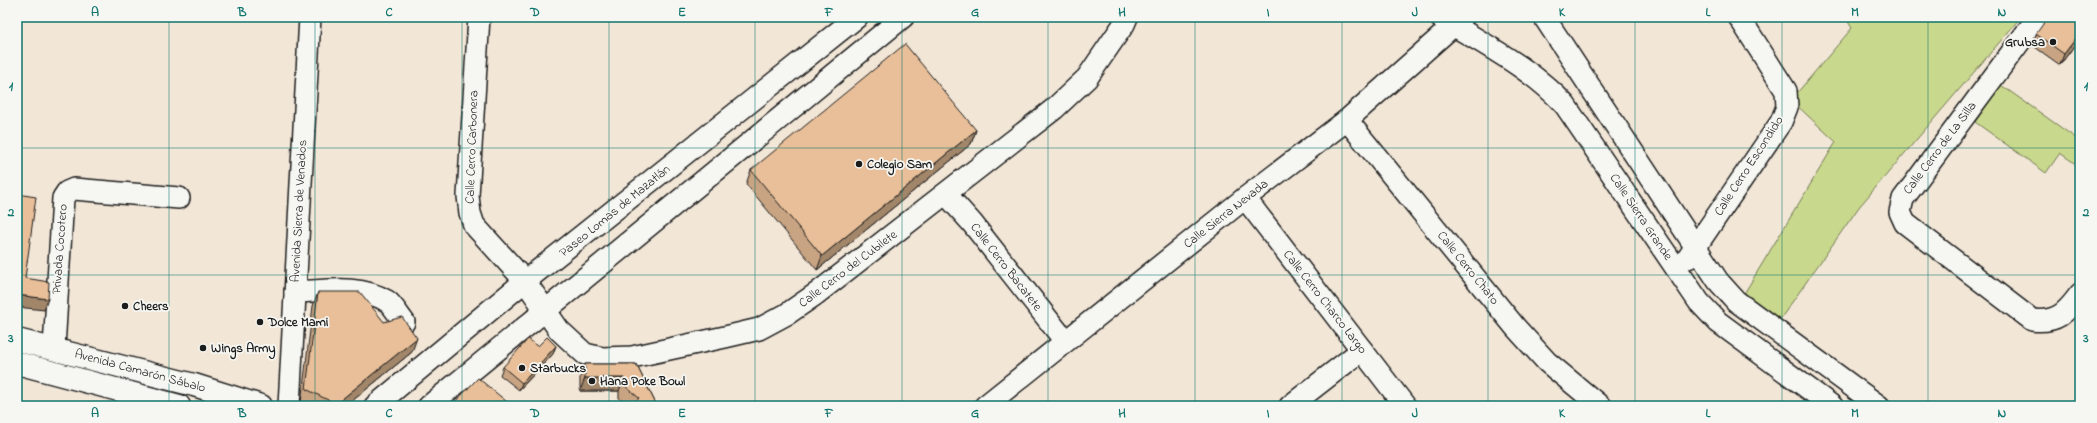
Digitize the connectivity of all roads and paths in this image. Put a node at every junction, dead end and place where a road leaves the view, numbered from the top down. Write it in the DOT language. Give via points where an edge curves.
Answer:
graph roads {
  1 [pos="310,17"];
  2 [pos="479,17"];
  3 [pos="857,17"];
  4 [pos="903,17"];
  5 [pos="1127,17"];
  6 [pos="1544,17"];
  7 [pos="1739,17"];
  8 [pos="2038,17"];
  9 [pos="1452,20"];
  10 [pos="1347,120"];
  11 [pos="946,194"];
  12 [pos="179,198"];
  13 [pos="1245,198"];
  14 [pos="1695,248"];
  15 [pos="1678,271"];
  16 [pos="525,282"];
  17 [pos="295,292"];
  18 [pos="2080,294"];
  19 [pos="544,311"];
  20 [pos="404,322"];
  21 [pos="17,340"];
  22 [pos="1065,341"];
  23 [pos="54,348"];
  24 [pos="1362,350"];
  25 [pos="17,363"];
  26 [pos="179,406"];
  27 [pos="261,406"];
  28 [pos="289,406"];
  29 [pos="375,406"];
  30 [pos="429,406"];
  31 [pos="985,406"];
  32 [pos="1290,406"];
  33 [pos="1405,406"];
  34 [pos="1600,406"];
  35 [pos="1832,406"];
  36 [pos="1879,406"];
  1 -- 17 [label="street, Avenida Sierra de Venados"];
  2 -- 16 [label="street, Calle Cerro Carbonera" via="468,196 470,213 474,225"];
  3 -- 16 [label="street, Paseo Lomas de Mazatlán"];
  4 -- 19 [label="street"];
  5 -- 11 [label="street, Calle Cerro del Cubilete" via="1088,78 1054,109"];
  6 -- 14 [label="street"];
  7 -- 14 [label="street, Calle Cerro Escondido" via="1786,91 1787,107 1780,122"];
  8 -- 18 [label="street, Calle Cerro de La Silla" via="1903,199 1900,212 1905,223 2032,320 2056,319"];
  9 -- 10 [label="street, Calle Sierra Nevada"];
  9 -- 15 [label="street, Calle Sierra Grande" via="1547,86 1565,105"];
  10 -- 13 [label="street, Calle Sierra Nevada"];
  10 -- 34 [label="street, Calle Cerro Chato" via="1516,328 1547,362"];
  11 -- 19 [label="street, Calle Cerro del Cubilete" via="816,294 759,329 632,357 602,358 585,354 559,330"];
  11 -- 22 [label="street, Calle Cerro Bacatete"];
  12 -- 23 [label="street, Privada Cocotero" via="74,189 67,192 64,198"];
  13 -- 22 [label="street, Calle Sierra Nevada"];
  13 -- 24 [label="street, Calle Cerro Charco Largo"];
  14 -- 15 [label="street, Calle Cerro Escondido"];
  14 -- 36 [label="street" via="1736,301"];
  15 -- 35 [label="street, Calle Sierra Grande" via="1699,302 1718,322"];
  16 -- 19 [label="street, Calle Cerro del Cubilete"];
  16 -- 29 [label="street, Paseo Lomas de Mazatlán"];
  17 -- 20 [label="street" via="367,292 388,301"];
  17 -- 28 [label="street, Avenida Sierra de Venados"];
  19 -- 30 [label="street"];
  21 -- 23 [label="main road, Avenida Camarón Sábalo"];
  22 -- 31 [label="street, Calle Sierra Nevada"];
  23 -- 27 [label="main road, Avenida Camarón Sábalo" via="194,385"];
  24 -- 32 [label="street"];
  24 -- 33 [label="street, Calle Cerro Charco Largo"];
  25 -- 26 [label="main road, Avenida Camarón Sábalo"];
}
